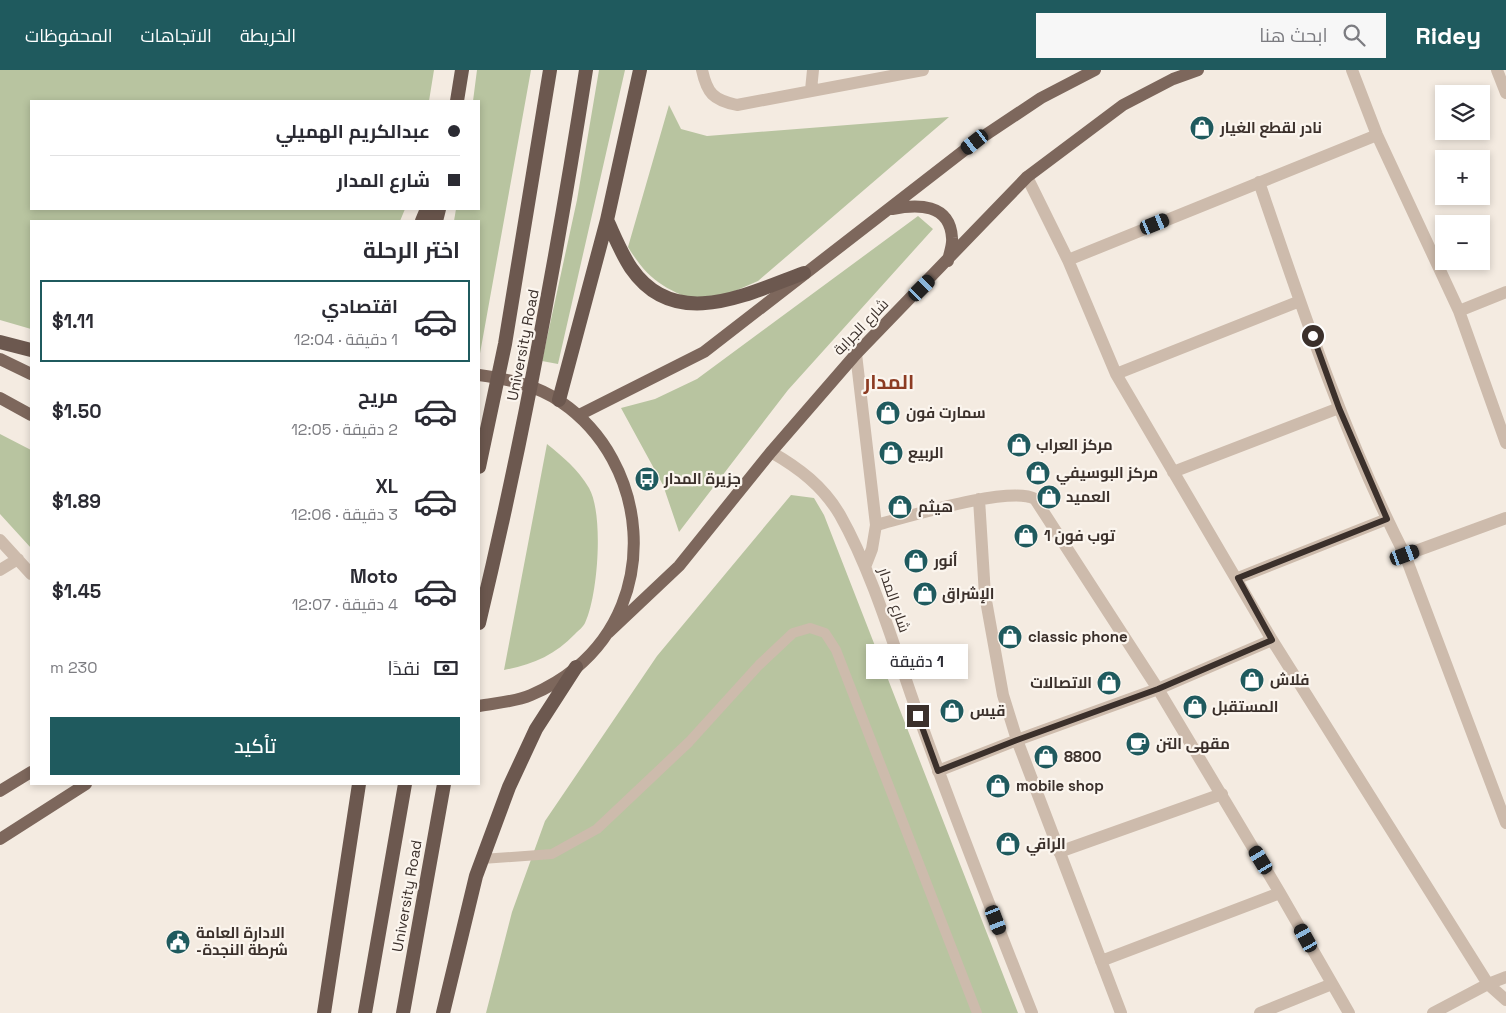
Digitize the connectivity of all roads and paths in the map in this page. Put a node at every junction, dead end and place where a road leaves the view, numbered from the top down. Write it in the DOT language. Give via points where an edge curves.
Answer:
graph roads {
  1 [pos="462,70"];
  2 [pos="550,70"];
  3 [pos="586,70"];
  4 [pos="640,70"];
  5 [pos="702,70"];
  6 [pos="813,70"];
  7 [pos="923,70"];
  8 [pos="1094,70"];
  9 [pos="1198,70"];
  10 [pos="1352,70"];
  11 [pos="1497,70"];
  12 [pos="811,90"];
  13 [pos="1506,93"];
  14 [pos="457,100"];
  15 [pos="1377,134"];
  16 [pos="1027,178"];
  17 [pos="1259,182"];
  18 [pos="890,209"];
  19 [pos="607,220"];
  20 [pos="1068,260"];
  21 [pos="948,261"];
  22 [pos="804,273"];
  23 [pos="1506,292"];
  24 [pos="1300,301"];
  25 [pos="1459,311"];
  26 [pos="0,342"];
  27 [pos="30,350"];
  28 [pos="856,354"];
  29 [pos="0,359"];
  30 [pos="30,374"];
  31 [pos="1116,374"];
  32 [pos="480,375"];
  33 [pos="0,398"];
  34 [pos="559,400"];
  35 [pos="1339,408"];
  36 [pos="30,414"];
  37 [pos="579,416"];
  38 [pos="1506,443"];
  39 [pos="771,452"];
  40 [pos="480,462"];
  41 [pos="1173,472"];
  42 [pos="979,499"];
  43 [pos="1506,518"];
  44 [pos="1387,519"];
  45 [pos="876,525"];
  46 [pos="0,540"];
  47 [pos="1405,555"];
  48 [pos="18,558"];
  49 [pos="864,567"];
  50 [pos="0,570"];
  51 [pos="30,573"];
  52 [pos="1238,578"];
  53 [pos="480,619"];
  54 [pos="608,633"];
  55 [pos="1272,640"];
  56 [pos="576,668"];
  57 [pos="1158,689"];
  58 [pos="480,706"];
  59 [pos="1017,740"];
  60 [pos="938,771"];
  61 [pos="30,773"];
  62 [pos="84,785"];
  63 [pos="359,785"];
  64 [pos="405,785"];
  65 [pos="444,785"];
  66 [pos="0,792"];
  67 [pos="1222,794"];
  68 [pos="1506,823"];
  69 [pos="0,839"];
  70 [pos="1059,852"];
  71 [pos="482,858"];
  72 [pos="1280,893"];
  73 [pos="1101,961"];
  74 [pos="1506,977"];
  75 [pos="1332,984"];
  76 [pos="1488,984"];
  77 [pos="1506,1000"];
  78 [pos="324,1013"];
  79 [pos="365,1013"];
  80 [pos="403,1013"];
  81 [pos="443,1013"];
  82 [pos="977,1013"];
  83 [pos="1032,1013"];
  84 [pos="1121,1013"];
  85 [pos="1260,1013"];
  86 [pos="1349,1013"];
  87 [pos="1433,1013"];
  1 -- 14 [label="highway"];
  2 -- 40 [label="highway, University Road, bridge" via="505,344"];
  3 -- 53 [label="highway, University Road, bridge" via="564,212 524,427"];
  4 -- 19 [label="highway"];
  5 -- 12 [label="street" via="706,87 720,102 737,105"];
  6 -- 12 [label="street"];
  7 -- 12 [label="street"];
  8 -- 18 [label="main road" via="1041,98 975,142"];
  9 -- 16 [label="main road, شارع الجرابة" via="1172,79 1123,105"];
  10 -- 15 [label="street"];
  11 -- 13 [label="street"];
  15 -- 17 [label="street"];
  15 -- 25 [label="street"];
  16 -- 20 [label="street"];
  16 -- 21 [label="main road, شارع الجرابة"];
  17 -- 20 [label="street"];
  17 -- 24 [label="street"];
  18 -- 21 [label="main road" via="911,205 930,207 946,219 952,238"];
  18 -- 22 [label="main road"];
  19 -- 22 [label="highway" via="630,268 648,287 668,299 696,305 719,302"];
  19 -- 34 [label="highway"];
  20 -- 31 [label="street"];
  21 -- 28 [label="main road, شارع الجرابة"];
  22 -- 37 [label="main road" via="704,352"];
  23 -- 25 [label="street"];
  24 -- 31 [label="street"];
  24 -- 35 [label="street"];
  25 -- 38 [label="street"];
  26 -- 27 [label="highway"];
  28 -- 39 [label="main road, شارع الجرابة"];
  28 -- 45 [label="street, شارع المدار"];
  29 -- 30 [label="main road"];
  31 -- 41 [label="street"];
  32 -- 34 [label="main road" via="514,380"];
  33 -- 36 [label="main road"];
  34 -- 37 [label="main road"];
  35 -- 41 [label="street"];
  35 -- 44 [label="street"];
  37 -- 54 [label="main road" via="609,452 629,495 635,543 628,590"];
  39 -- 49 [label="street" via="799,468 821,488 840,515"];
  39 -- 54 [label="main road, شارع الجرابة" via="679,566"];
  41 -- 52 [label="street"];
  42 -- 45 [label="street"];
  42 -- 57 [label="street" via="1026,494 1035,499"];
  42 -- 59 [label="street" via="986,595 1003,695"];
  43 -- 47 [label="street"];
  44 -- 47 [label="street"];
  44 -- 52 [label="street"];
  45 -- 49 [label="street, شارع المدار" via="872,549"];
  46 -- 48 [label="street"];
  47 -- 68 [label="street"];
  48 -- 50 [label="street"];
  48 -- 51 [label="street"];
  49 -- 60 [label="street, شارع المدار"];
  52 -- 55 [label="street"];
  54 -- 56 [label="main road"];
  55 -- 57 [label="street"];
  55 -- 76 [label="street"];
  56 -- 58 [label="main road" via="530,696"];
  56 -- 71 [label="highway" via="536,729 509,787"];
  57 -- 59 [label="street"];
  57 -- 67 [label="street"];
  59 -- 60 [label="street"];
  59 -- 70 [label="street"];
  60 -- 83 [label="street, شارع المدار"];
  61 -- 66 [label="main road"];
  62 -- 69 [label="main road"];
  63 -- 78 [label="highway"];
  64 -- 79 [label="highway, University Road"];
  65 -- 80 [label="highway, University Road"];
  67 -- 70 [label="street"];
  67 -- 72 [label="street"];
  70 -- 73 [label="street"];
  71 -- 81 [label="highway"];
  71 -- 82 [label="lane" via="552,854 597,829 689,742 793,633 810,628 824,633 836,650"];
  72 -- 73 [label="street"];
  72 -- 75 [label="street"];
  73 -- 84 [label="street"];
  74 -- 76 [label="street"];
  75 -- 85 [label="street"];
  75 -- 86 [label="street"];
  76 -- 77 [label="street"];
  76 -- 87 [label="street"];
}
